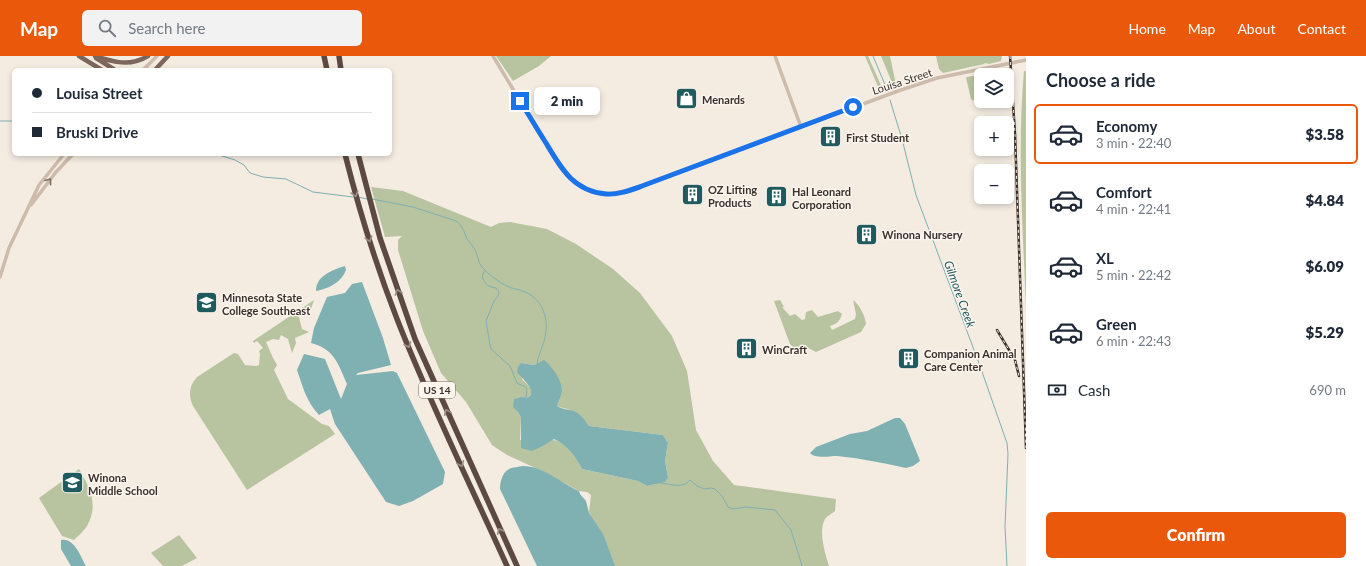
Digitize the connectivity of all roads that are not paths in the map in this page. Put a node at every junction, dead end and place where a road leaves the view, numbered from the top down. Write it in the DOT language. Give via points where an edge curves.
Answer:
graph roads {
  1 [pos="79,56"];
  2 [pos="93,56"];
  3 [pos="148,56"];
  4 [pos="157,56"];
  5 [pos="168,56"];
  6 [pos="324,56"];
  7 [pos="339,56"];
  8 [pos="493,56"];
  9 [pos="775,56"];
  10 [pos="1026,60"];
  11 [pos="99,68"];
  12 [pos="112,68"];
  13 [pos="145,68"];
  14 [pos="157,68"];
  15 [pos="327,68"];
  16 [pos="341,68"];
  17 [pos="801,127"];
  18 [pos="62,156"];
  19 [pos="70,156"];
  20 [pos="346,156"];
  21 [pos="358,156"];
  22 [pos="27,210"];
  23 [pos="0,277"];
  24 [pos="507,566"];
  25 [pos="517,566"];
  1 -- 11 [label="main road"];
  2 -- 3 [label="main road" via="113,62 130,62"];
  2 -- 12 [label="main road"];
  4 -- 13 [label="street"];
  5 -- 14 [label="main road"];
  6 -- 15 [label="highway"];
  7 -- 16 [label="highway"];
  8 -- 17 [label="street, Louisa Street" via="560,167 582,187 607,195 642,186"];
  9 -- 17 [label="street"];
  10 -- 17 [label="street, Louisa Street" via="937,78"];
  18 -- 22 [label="street" via="39,185"];
  22 -- 19 [label="street, one-way"];
  20 -- 24 [label="highway, US 14, one-way" via="359,208 397,319"];
  25 -- 21 [label="highway, US 14, one-way" via="415,339 371,208"];
  22 -- 23 [label="street" via="9,248"];
}
